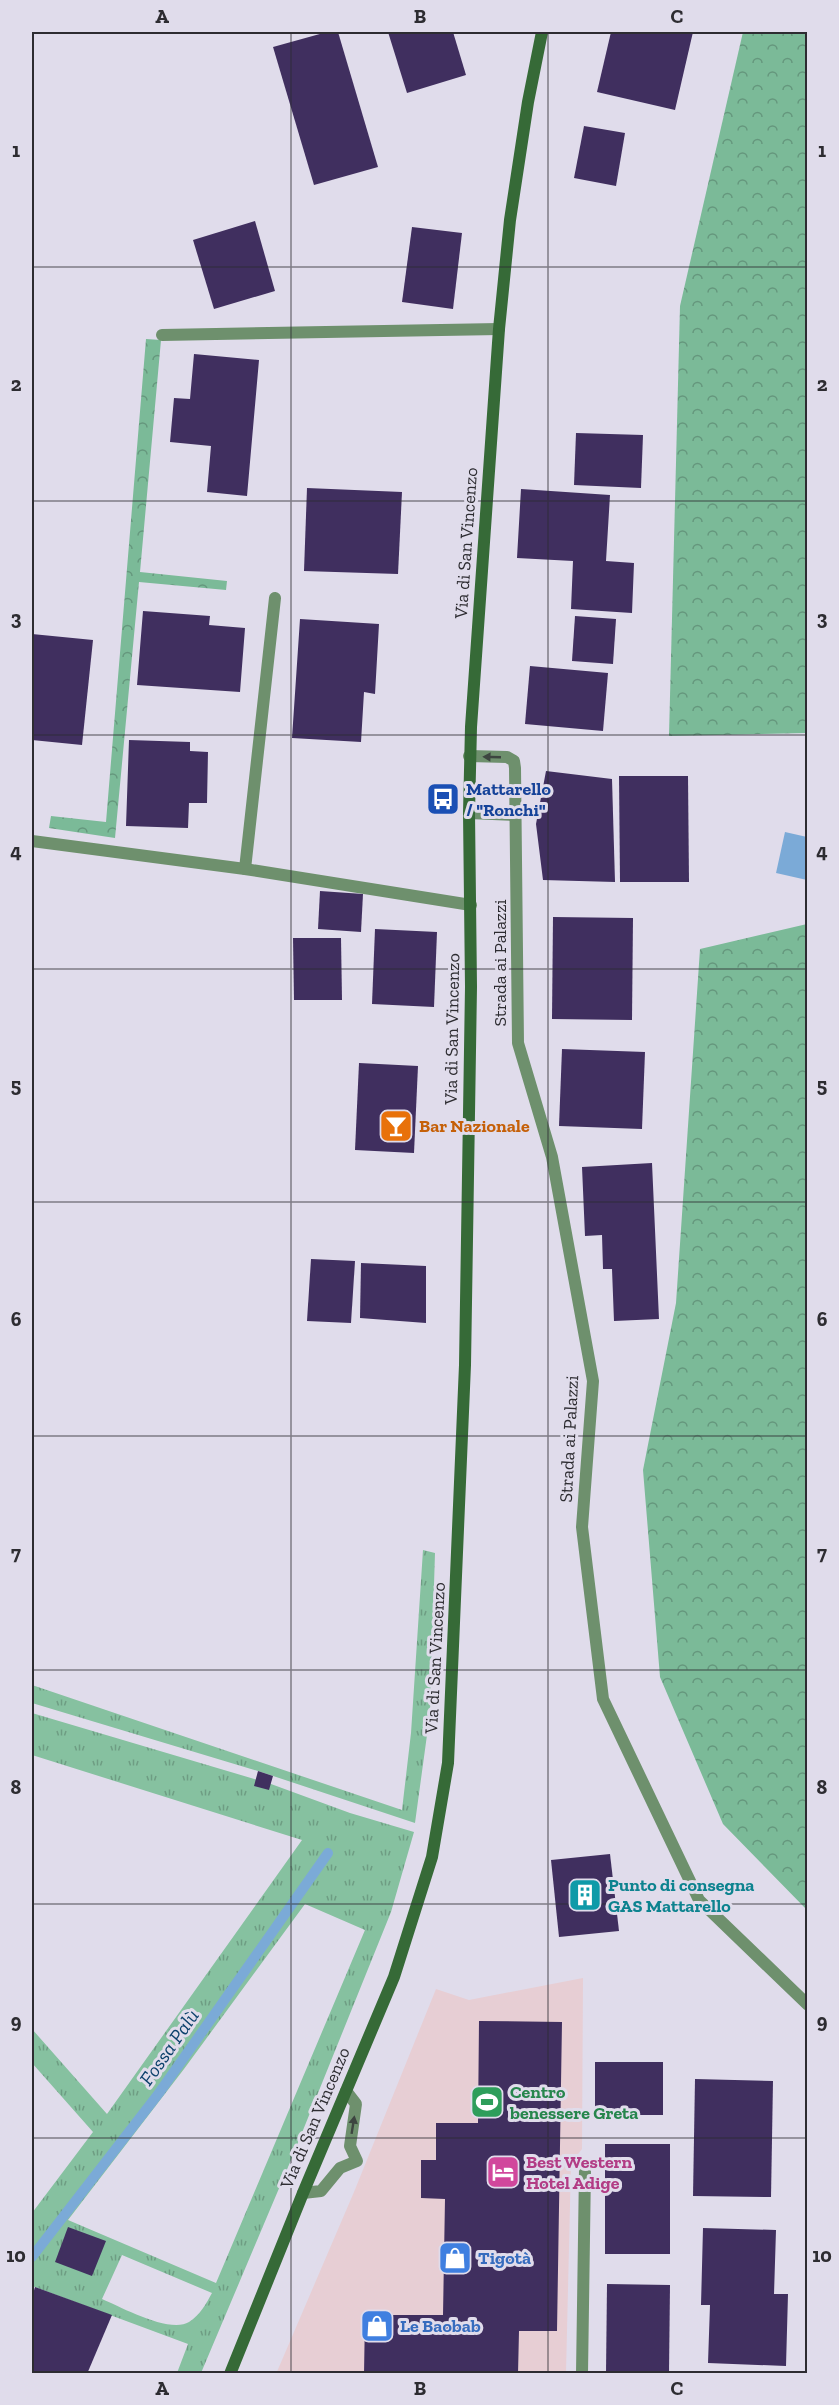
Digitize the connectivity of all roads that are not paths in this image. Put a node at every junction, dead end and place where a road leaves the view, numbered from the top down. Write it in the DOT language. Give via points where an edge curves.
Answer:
graph roads {
  1 [pos="542,32"];
  2 [pos="499,329"];
  3 [pos="162,335"];
  4 [pos="275,598"];
  5 [pos="470,756"];
  6 [pos="469,813"];
  7 [pos="514,815"];
  8 [pos="32,841"];
  9 [pos="245,869"];
  10 [pos="471,905"];
  11 [pos="807,2005"];
  12 [pos="346,2091"];
  13 [pos="585,2169"];
  14 [pos="303,2193"];
  15 [pos="230,2373"];
  16 [pos="582,2373"];
  1 -- 2 [label="main road, Via di San Vincenzo" via="510,220"];
  2 -- 3 [label="street"];
  2 -- 5 [label="main road, Via di San Vincenzo"];
  4 -- 9 [label="street"];
  5 -- 6 [label="main road, Via di San Vincenzo"];
  7 -- 5 [label="street, Strada ai Palazzi, one-way" via="514,761 507,757"];
  6 -- 7 [label="street"];
  6 -- 10 [label="main road, Via di San Vincenzo"];
  7 -- 11 [label="street, Strada ai Palazzi" via="518,838 518,1043 552,1157 593,1381 582,1527 603,1699 699,1900"];
  8 -- 9 [label="street"];
  9 -- 10 [label="street"];
  10 -- 12 [label="main road, Via di San Vincenzo" via="465,1365 448,1763 428,1868 394,1977"];
  12 -- 14 [label="main road, Via di San Vincenzo"];
  14 -- 12 [label="street, one-way" via="321,2191 340,2168 357,2161 350,2146 356,2104"];
  13 -- 16 [label="street"];
  14 -- 15 [label="main road, Via di San Vincenzo"];
}
